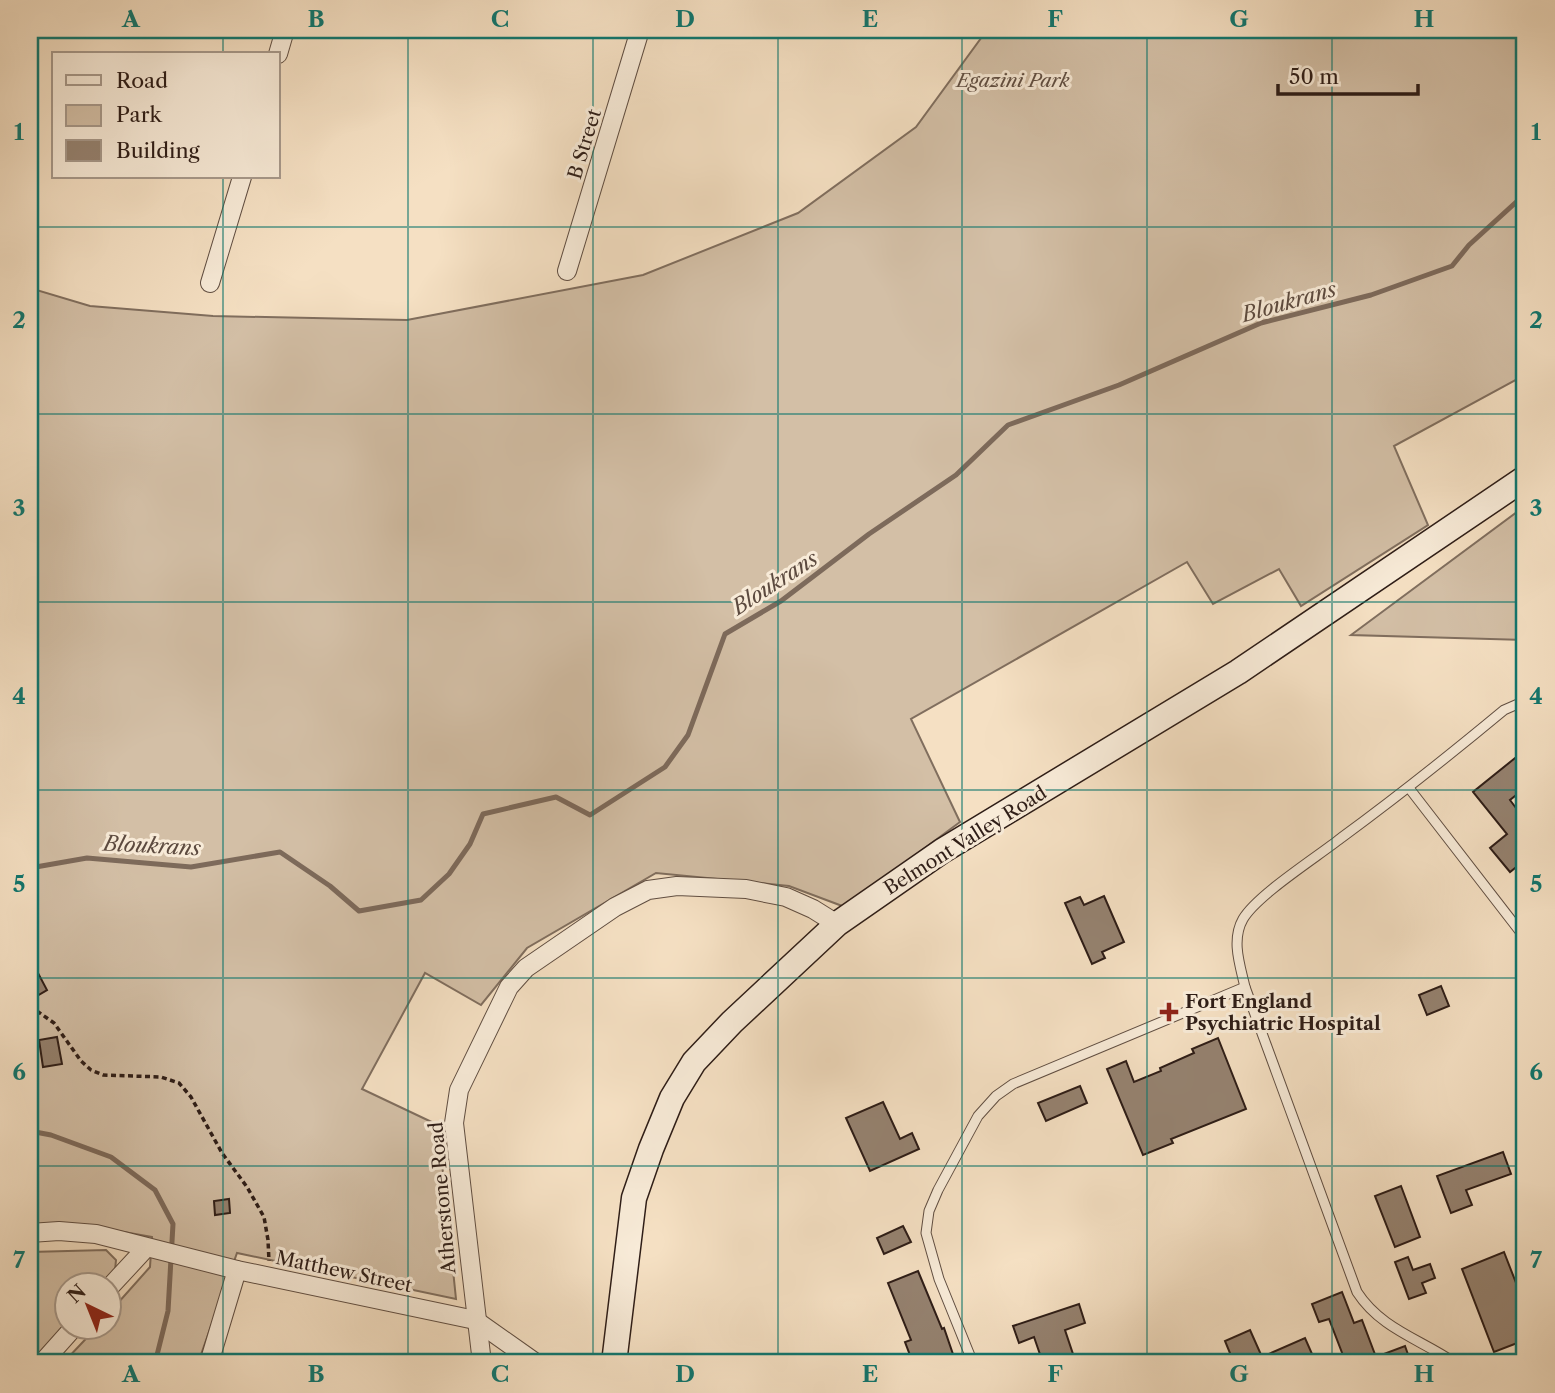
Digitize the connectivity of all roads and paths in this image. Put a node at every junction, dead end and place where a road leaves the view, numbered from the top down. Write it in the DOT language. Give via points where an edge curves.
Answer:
graph roads {
  1 [pos="285,30"];
  2 [pos="640,30"];
  3 [pos="279,52"];
  4 [pos="242,178"];
  5 [pos="568,271"];
  6 [pos="210,284"];
  7 [pos="1525,478"];
  8 [pos="1525,704"];
  9 [pos="1409,788"];
  10 [pos="837,924"];
  11 [pos="1525,938"];
  12 [pos="1245,987"];
  13 [pos="30,1006"];
  14 [pos="30,1233"];
  15 [pos="160,1251"];
  16 [pos="237,1270"];
  17 [pos="269,1277"];
  18 [pos="122,1279"];
  19 [pos="475,1320"];
  20 [pos="63,1340"];
  21 [pos="42,1363"];
  22 [pos="209,1363"];
  23 [pos="482,1363"];
  24 [pos="536,1363"];
  25 [pos="614,1363"];
  26 [pos="973,1363"];
  27 [pos="1455,1363"];
  1 -- 3 [label="street"];
  2 -- 5 [label="street, B Street"];
  4 -- 6 [label="street"];
  7 -- 10 [label="street, Belmont Valley Road" via="1238,672 942,851"];
  8 -- 9 [label="lane" via="1504,710"];
  9 -- 11 [label="lane"];
  9 -- 12 [label="lane" via="1287,879 1243,918 1237,946"];
  10 -- 19 [label="street, Atherstone Road" via="786,897 746,889 677,886 648,890 526,968 509,988 459,1090 454,1124"];
  10 -- 25 [label="street, Belmont Valley Road" via="694,1062 672,1098 634,1198"];
  12 -- 26 [label="lane" via="1013,1084 978,1116 937,1190 926,1233"];
  12 -- 27 [label="lane" via="1357,1292 1381,1321"];
  13 -- 17 [label="path" via="54,1023 91,1070 179,1083 264,1217"];
  14 -- 15 [label="street, Matthew Street" via="96,1234"];
  15 -- 16 [label="street, Matthew Street"];
  15 -- 18 [label="street"];
  16 -- 17 [label="street, Matthew Street"];
  16 -- 22 [label="street"];
  17 -- 19 [label="street, Matthew Street"];
  19 -- 23 [label="street, Atherstone Road"];
  19 -- 24 [label="street, Matthew Street"];
  20 -- 21 [label="street"];
}
